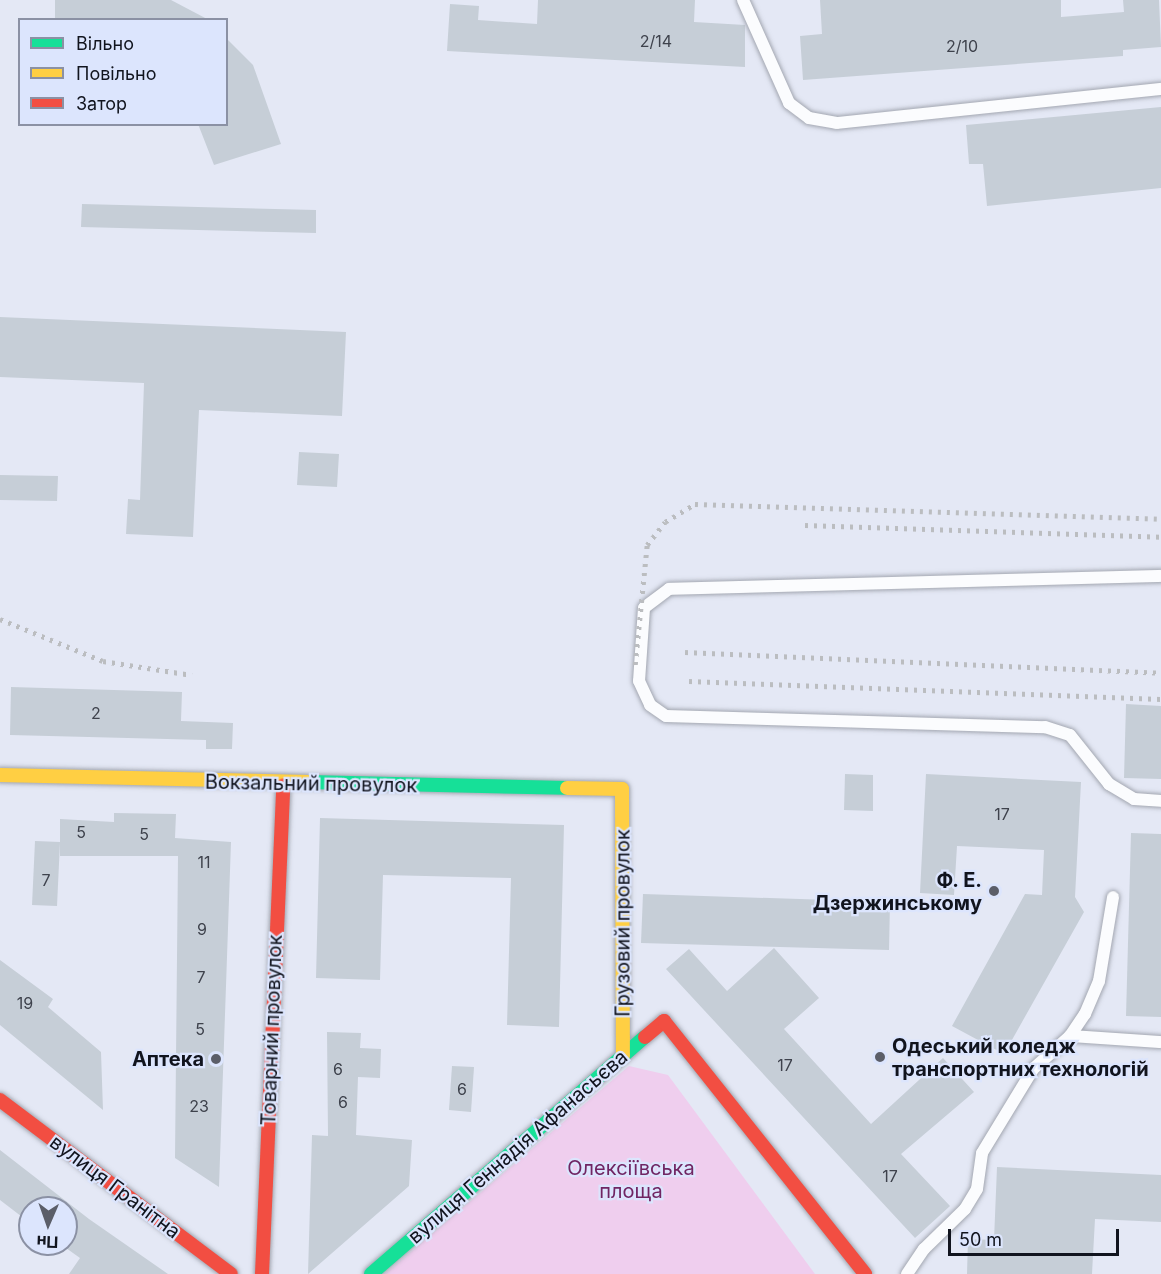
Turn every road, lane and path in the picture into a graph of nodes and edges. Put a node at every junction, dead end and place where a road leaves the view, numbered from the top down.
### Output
1 (743, 0) edge
2 (1161, 89) edge
3 (1161, 576) edge
4 (0, 775) edge
5 (283, 785) junction
6 (622, 789) joint
7 (1161, 801) edge
8 (1113, 897) dead end
9 (1070, 1036) junction
10 (1161, 1042) edge
11 (623, 1056) junction
12 (0, 1100) edge
13 (231, 1274) edge
14 (262, 1274) edge
15 (371, 1274) edge
16 (865, 1274) edge
17 (907, 1274) edge

1 - 2 lane
3 - 7 lane
4 - 5 street, Вокзальний провулок
5 - 6 street, Вокзальний провулок
5 - 14 street, Товарний провулок
6 - 11 street, Грузовий провулок
8 - 9 lane
9 - 10 lane
9 - 17 lane
11 - 15 street, вулиця Геннадія Афанасьєва
11 - 16 street, вулиця Геннадія Афанасьєва
12 - 13 street, вулиця Гранітна

